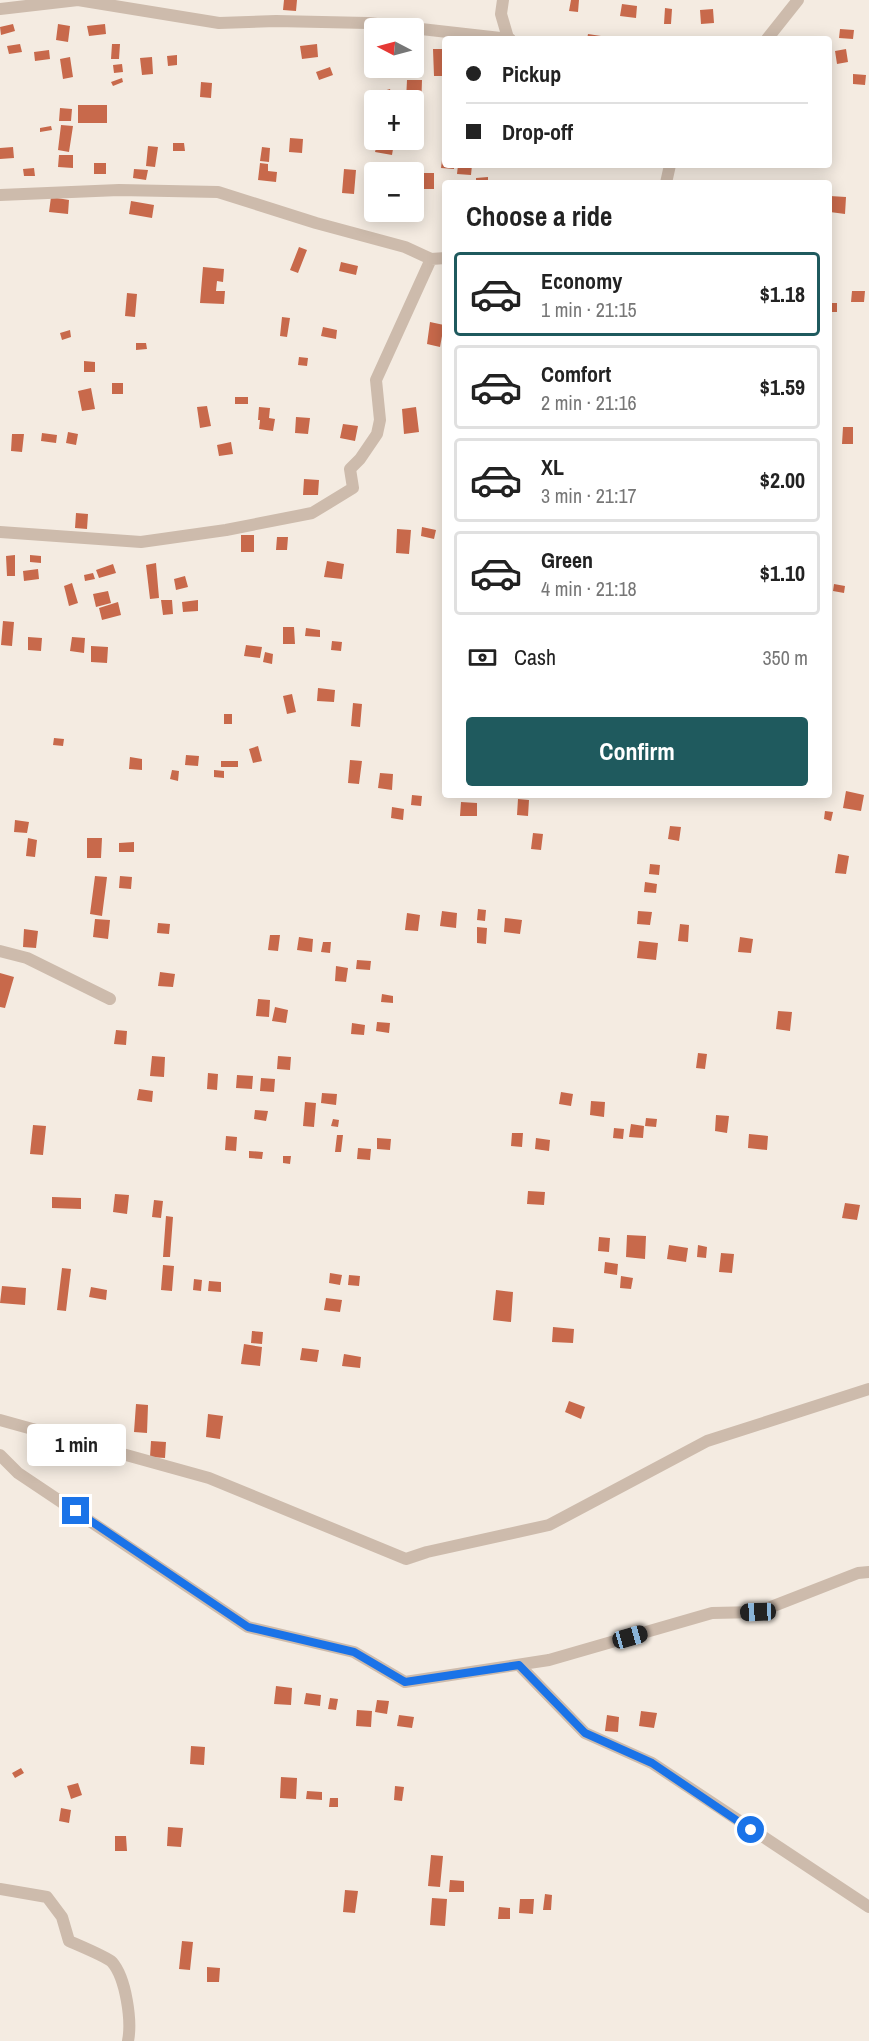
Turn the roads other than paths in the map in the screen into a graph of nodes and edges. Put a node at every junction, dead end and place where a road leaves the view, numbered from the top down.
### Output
1 (503, 0) edge
2 (798, 0) edge
3 (0, 9) edge
4 (483, 36) edge
5 (508, 36) edge
6 (769, 36) edge
7 (0, 195) edge
8 (442, 258) edge
9 (431, 259) junction
10 (0, 532) edge
11 (0, 951) edge
12 (110, 999) dead end
13 (869, 1389) edge
14 (0, 1420) edge
15 (0, 1455) edge
16 (869, 1572) edge
17 (519, 1665) junction
18 (0, 1889) edge
19 (869, 1907) edge
20 (128, 2041) edge

1 - 5 street
2 - 6 street
3 - 4 street
7 - 9 street
8 - 9 street
9 - 10 street
11 - 12 street
13 - 14 street
15 - 17 street
16 - 17 street
17 - 19 street
18 - 20 street

